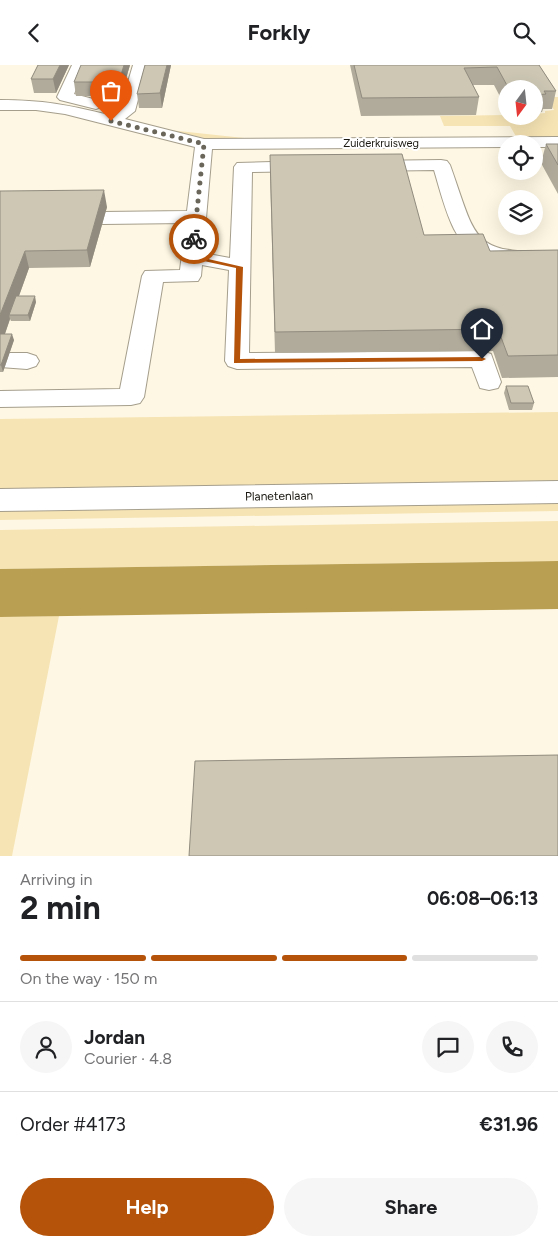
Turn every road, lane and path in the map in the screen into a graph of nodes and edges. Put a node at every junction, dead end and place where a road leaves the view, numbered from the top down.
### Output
1 (79, 65) edge
2 (140, 65) edge
3 (0, 105) edge
4 (127, 111) junction
5 (111, 121) junction
6 (558, 142) edge
7 (400, 143) junction
8 (204, 144) junction
9 (407, 166) junction
10 (197, 213) junction
11 (105, 214) dead end
12 (558, 257) edge
13 (191, 266) junction
14 (240, 267) junction
15 (489, 382) dead end
16 (0, 399) edge
17 (558, 492) edge
18 (0, 500) edge

1 - 4 street
2 - 4 street
3 - 5 street, Zuiderkruisweg
4 - 5 street
5 - 8 street, Zuiderkruisweg
6 - 7 street, Zuiderkruisweg
7 - 8 street, Zuiderkruisweg
7 - 9 street
8 - 10 street
9 - 12 street
9 - 14 street
10 - 11 street
10 - 13 street
13 - 14 street
13 - 16 street
14 - 15 street
17 - 18 street, Planetenlaan

